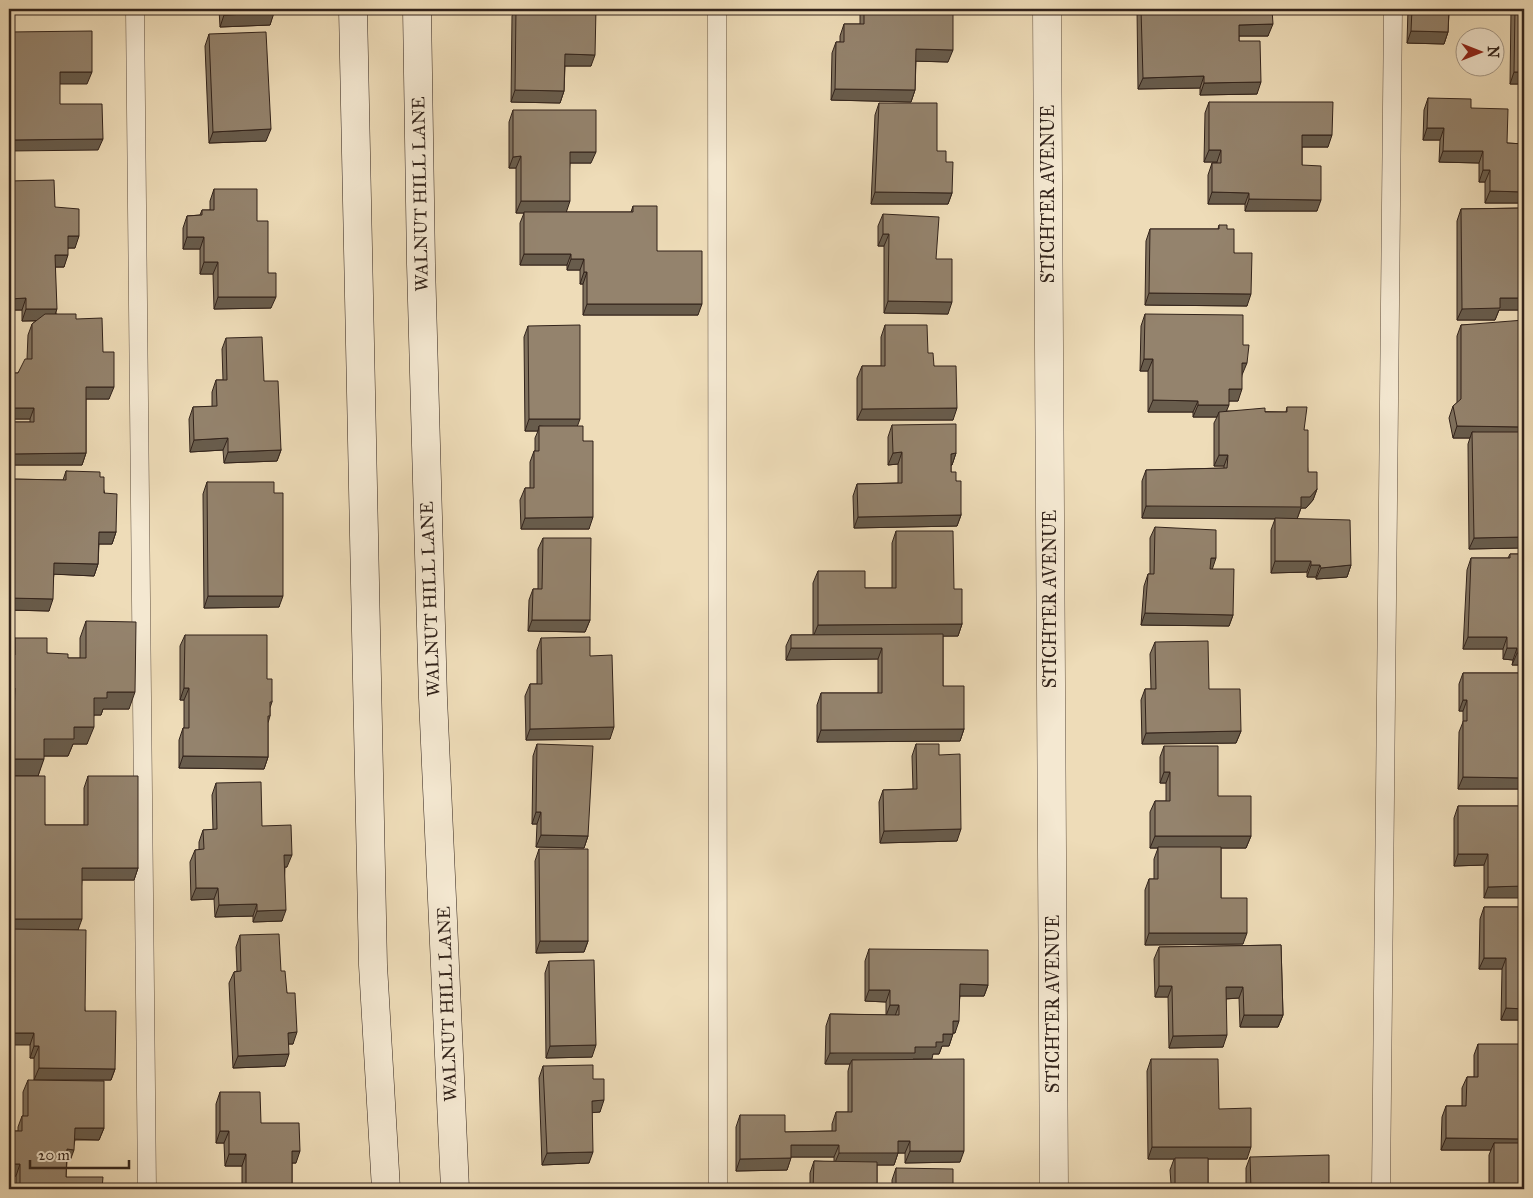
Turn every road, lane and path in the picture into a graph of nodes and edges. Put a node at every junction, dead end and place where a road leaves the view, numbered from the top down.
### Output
1 (135, 9) edge
2 (352, 9) edge
3 (417, 9) edge
4 (717, 9) edge
5 (1047, 9) edge
6 (1393, 9) edge
7 (147, 1189) edge
8 (386, 1189) edge
9 (454, 1189) edge
10 (718, 1189) edge
11 (1054, 1189) edge
12 (1381, 1189) edge

1 - 7 lane
2 - 8 main road
3 - 9 main road, WALNUT HILL LANE
4 - 10 lane
5 - 11 main road, STICHTER AVENUE
6 - 12 lane

